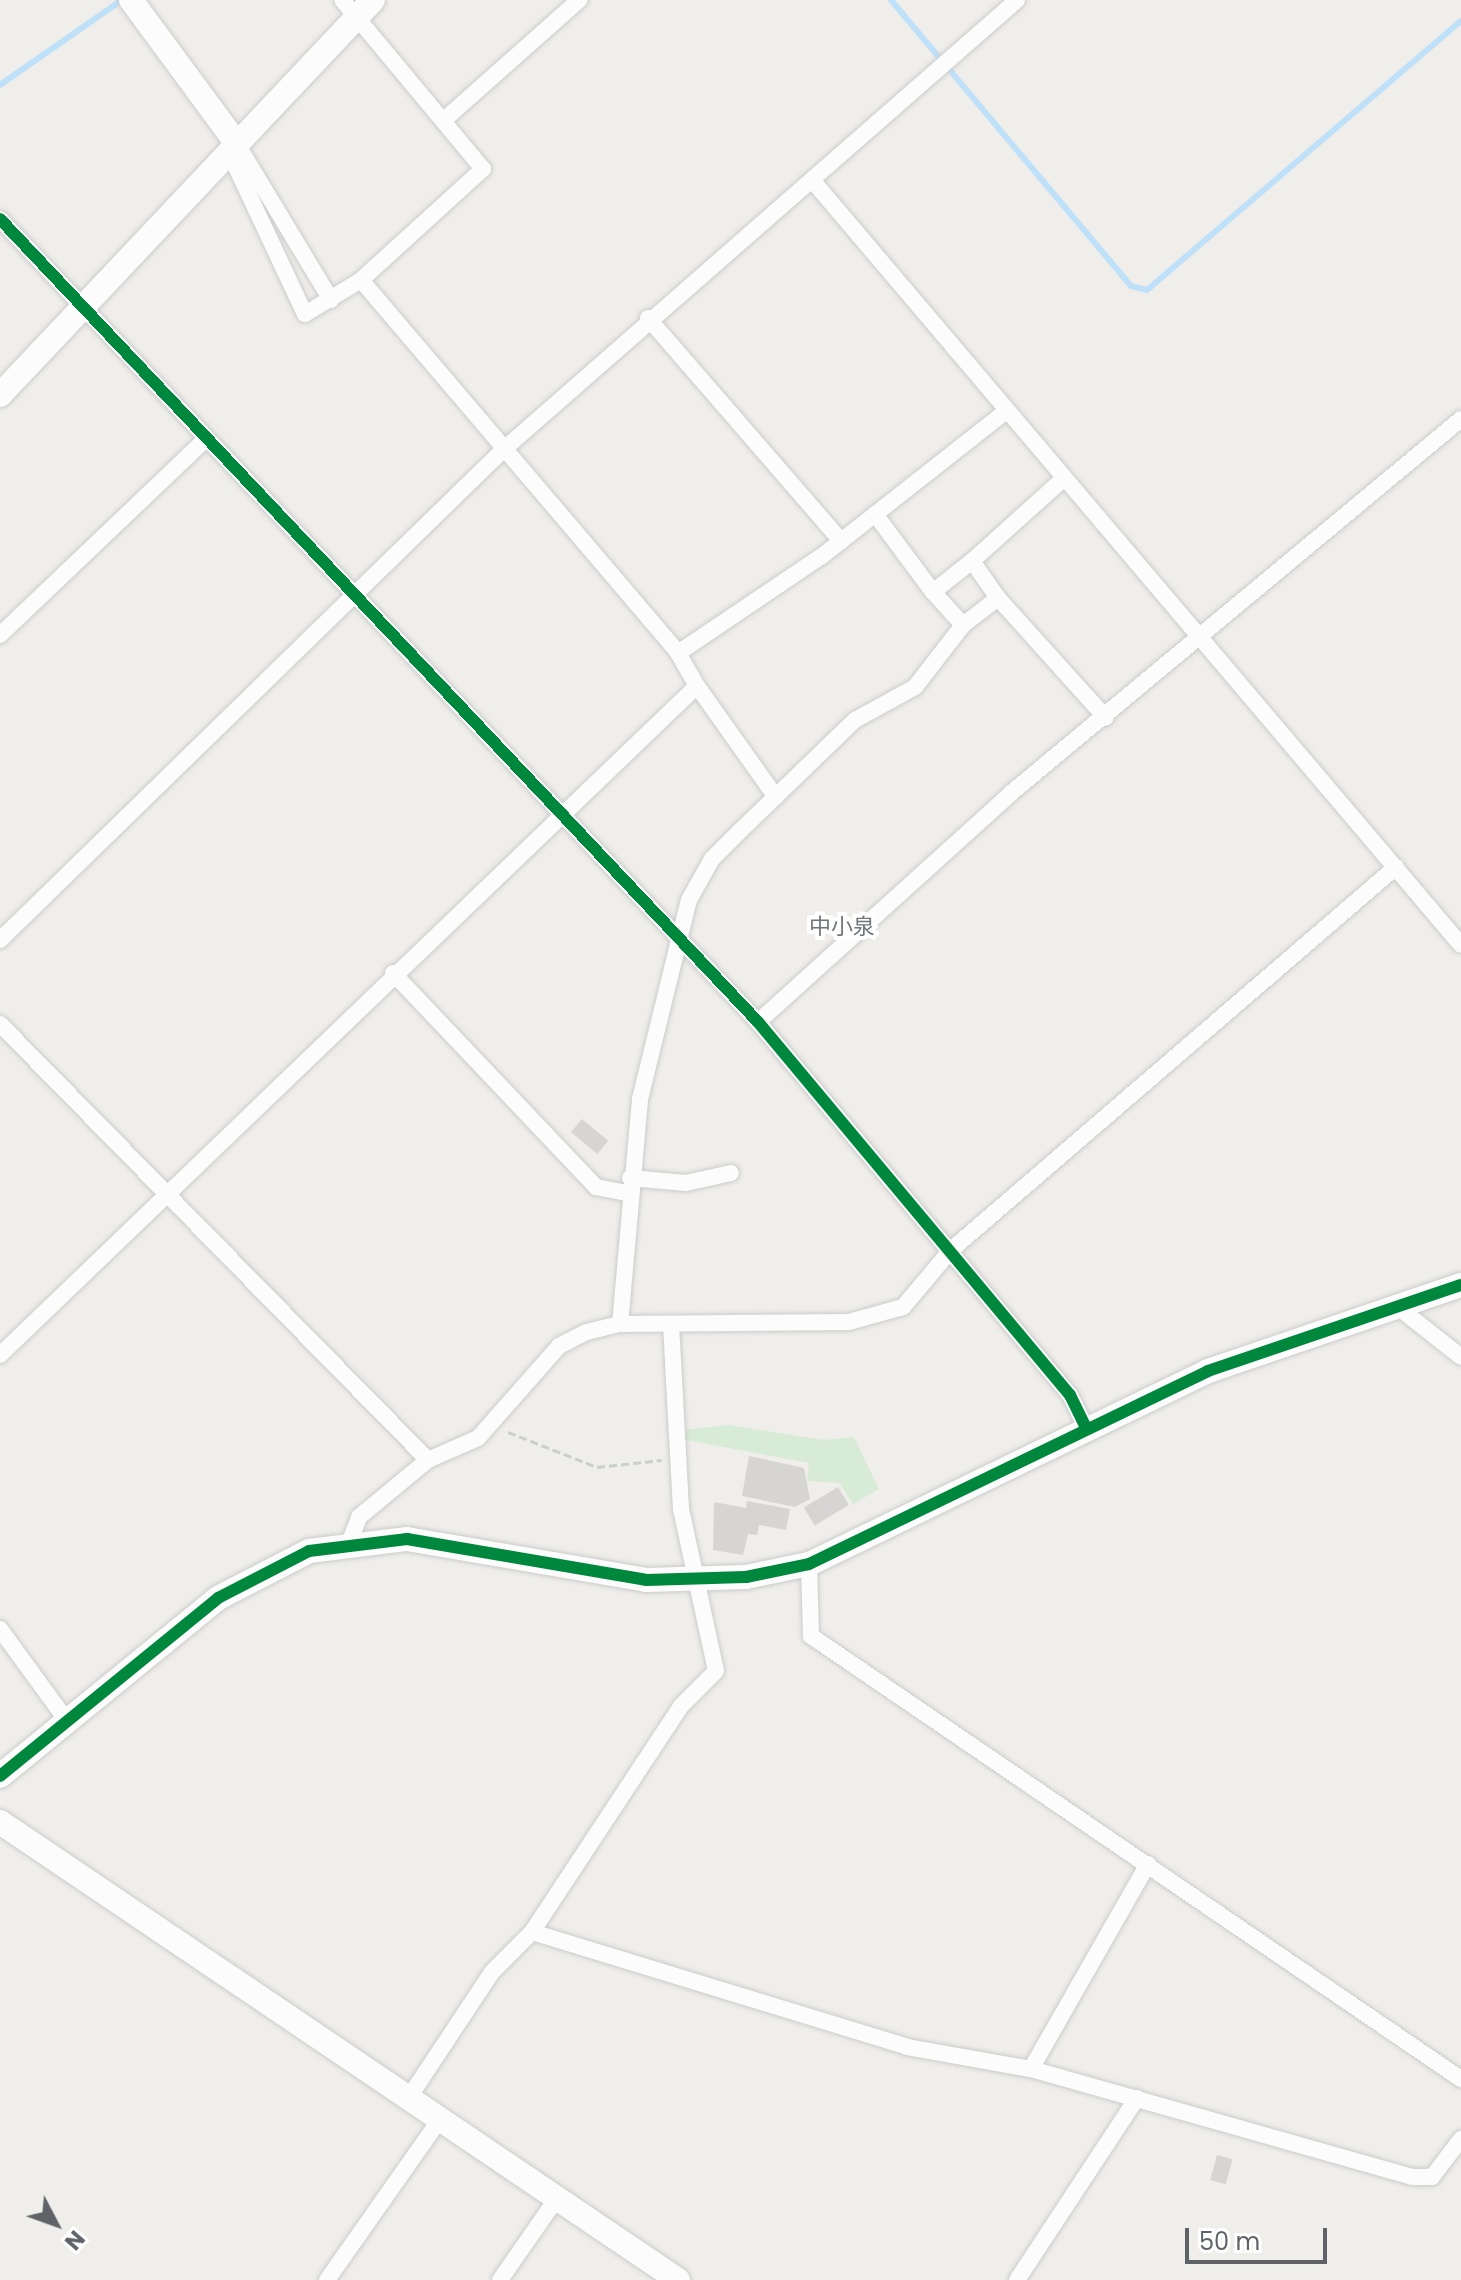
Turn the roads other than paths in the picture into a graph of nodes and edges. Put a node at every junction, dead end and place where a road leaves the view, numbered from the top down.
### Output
1 (131, 0) edge
2 (579, 0) edge
3 (1017, 0) edge
4 (357, 6) edge
5 (444, 120) junction
6 (233, 148) junction
7 (812, 180) junction
8 (0, 219) edge
9 (361, 280) junction
10 (331, 300) junction
11 (81, 308) junction
12 (648, 318) junction
13 (0, 395) edge
14 (1005, 412) junction
15 (1461, 419) edge
16 (203, 442) junction
17 (503, 450) junction
18 (1062, 480) junction
19 (875, 514) junction
20 (841, 541) junction
21 (972, 561) junction
22 (933, 592) junction
23 (353, 594) junction
24 (998, 598) junction
25 (963, 625) junction
26 (0, 635) edge
27 (1205, 639) junction
28 (678, 653) junction
29 (697, 686) junction
30 (1106, 718) junction
31 (776, 797) junction
32 (560, 812) junction
33 (1396, 867) junction
34 (679, 939) junction
35 (0, 940) edge
36 (1461, 945) edge
37 (393, 973) junction
38 (758, 1022) junction
39 (0, 1024) edge
40 (731, 1173) dead end
41 (629, 1186) junction
42 (163, 1196) junction
43 (951, 1250) junction
44 (1461, 1285) edge
45 (1392, 1303) junction
46 (620, 1324) junction
47 (671, 1324) junction
48 (0, 1355) edge
49 (1461, 1357) edge
50 (1086, 1428) junction
51 (428, 1460) junction
52 (350, 1541) junction
53 (809, 1564) junction
54 (699, 1579) junction
55 (0, 1629) edge
56 (67, 1721) junction
57 (0, 1776) edge
58 (0, 1822) edge
59 (1148, 1864) junction
60 (532, 1932) junction
61 (1031, 2069) junction
62 (1461, 2079) edge
63 (1137, 2098) junction
64 (408, 2099) junction
65 (440, 2119) junction
66 (1461, 2139) edge
67 (557, 2198) junction
68 (663, 2276) edge
69 (327, 2280) edge
70 (500, 2280) edge
71 (1017, 2280) edge

1 - 6 street
2 - 5 street
3 - 7 street
4 - 5 street
4 - 6 street
5 - 9 street
6 - 10 street
6 - 10 street
6 - 11 street
7 - 12 street
7 - 14 street
8 - 11 street
9 - 10 street
9 - 17 street
11 - 13 street
11 - 16 street
12 - 17 street
12 - 20 street
14 - 18 street
14 - 19 street
15 - 27 street
16 - 23 street
16 - 26 street
17 - 23 street
17 - 28 street
18 - 21 street
18 - 27 street
19 - 20 street
19 - 22 street
20 - 28 street
21 - 22 street
21 - 24 street
22 - 25 street
23 - 32 street
23 - 35 street
24 - 25 street
24 - 30 street
25 - 31 street
27 - 30 street
27 - 33 street
28 - 29 street
29 - 31 street
29 - 32 street
30 - 38 street
31 - 34 street
32 - 34 street
32 - 37 street
33 - 36 street
33 - 43 street
34 - 38 street
34 - 41 street
37 - 41 street
37 - 42 street
38 - 43 street
39 - 42 street
40 - 41 street
41 - 46 street
42 - 48 street
42 - 51 street
43 - 47 street
43 - 50 street
44 - 45 street
45 - 49 street
45 - 50 street
46 - 47 street
46 - 51 street
47 - 54 street
50 - 53 street
51 - 52 street
52 - 54 street
52 - 56 street
53 - 54 street
53 - 59 street
54 - 60 street
55 - 56 street
56 - 57 street
58 - 64 street
59 - 61 street
59 - 62 street
60 - 61 street
60 - 64 street
61 - 63 street
63 - 66 street
63 - 71 street
64 - 65 street
65 - 67 street
65 - 69 street
67 - 68 street
67 - 70 street

